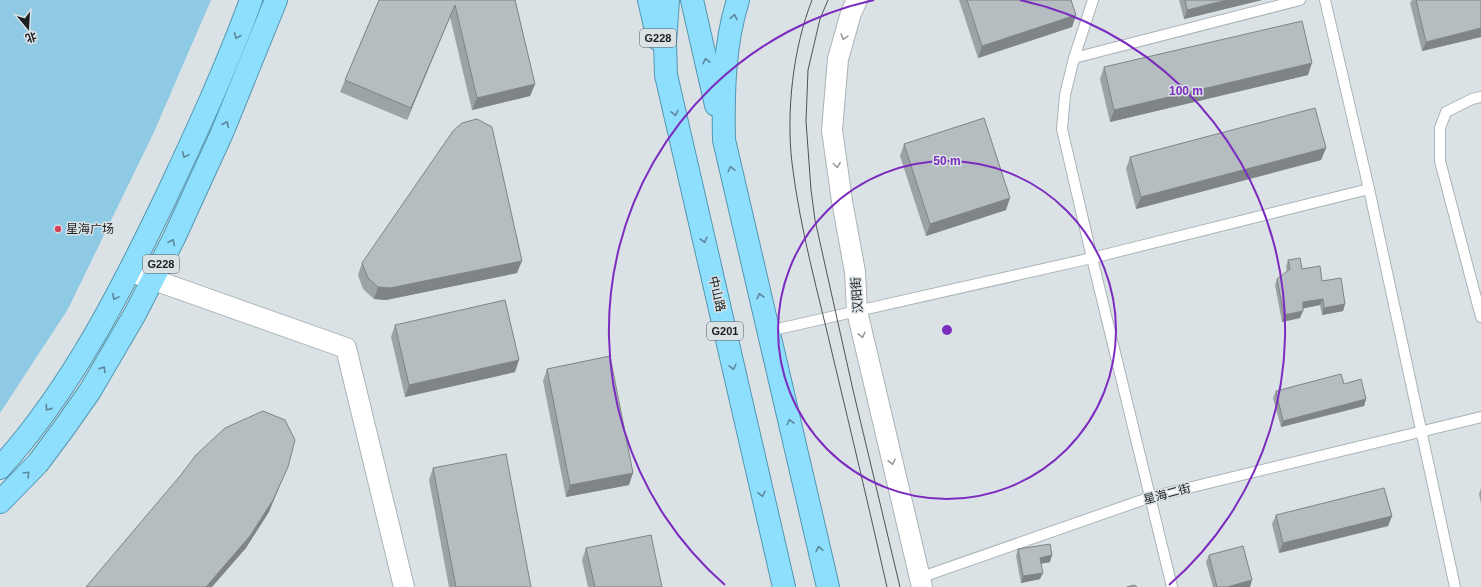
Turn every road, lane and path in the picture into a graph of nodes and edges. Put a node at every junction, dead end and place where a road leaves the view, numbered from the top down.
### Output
1 (251, 0) edge
2 (276, 0) edge
3 (649, 0) edge
4 (668, 0) edge
5 (692, 0) edge
6 (738, 0) edge
7 (857, 0) edge
8 (1093, 0) edge
9 (1300, 0) edge
10 (1325, 0) edge
11 (1074, 58) junction
12 (666, 75) junction
13 (1481, 97) edge
14 (724, 140) junction
15 (1370, 189) junction
16 (1092, 258) junction
17 (129, 271) junction
18 (153, 280) junction
19 (856, 311) junction
20 (1481, 317) edge
21 (769, 331) junction
22 (1481, 417) edge
23 (1422, 432) junction
24 (0, 468) edge
25 (1151, 497) junction
26 (0, 502) edge
27 (920, 582) edge
28 (404, 587) edge
29 (784, 587) edge
30 (828, 587) edge
31 (1172, 587) edge
32 (1455, 587) edge

1 -> 17 highway, G228
18 -> 2 highway, G228
3 - 12 highway, G228
4 - 12 highway, 中山路 / G201
14 -> 5 highway
14 -> 6 highway
7 -> 19 street, 汉阳街
8 - 11 lane
9 - 11 lane
10 - 15 lane
11 - 16 lane
12 -> 29 highway, 中山路 / G201
13 - 20 lane
21 -> 14 highway
15 - 16 lane
15 - 23 lane
16 - 19 lane
16 - 25 lane
17 - 18 street
17 -> 24 highway, G228
26 -> 18 highway, G228
18 - 28 street
19 - 21 lane
19 -> 27 street, 汉阳街
30 -> 21 highway
22 - 23 lane, 星海二街
23 - 25 lane, 星海二街
23 - 32 lane
25 - 27 lane, 星海二街
25 - 31 lane

